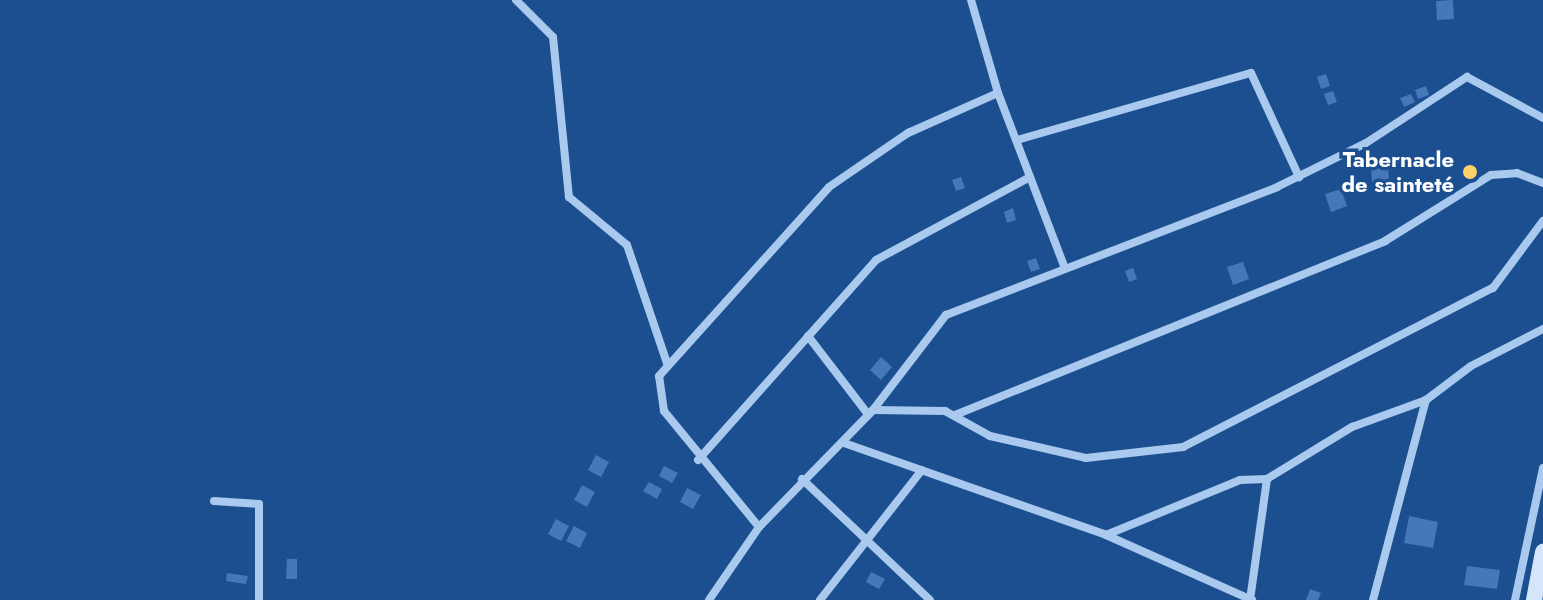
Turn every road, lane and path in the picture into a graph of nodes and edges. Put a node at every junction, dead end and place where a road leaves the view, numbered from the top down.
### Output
1 (516, 0) edge
2 (971, 0) edge
3 (998, 93) junction
4 (1543, 118) edge
5 (1017, 140) junction
6 (1030, 177) junction
7 (1299, 177) junction
8 (1543, 183) edge
9 (1543, 221) edge
10 (1065, 268) junction
11 (1543, 329) edge
12 (808, 336) junction
13 (667, 363) junction
14 (1426, 400) junction
15 (870, 412) junction
16 (955, 415) junction
17 (844, 443) junction
18 (698, 460) junction
19 (1543, 468) edge
20 (922, 470) junction
21 (802, 479) junction
22 (1267, 479) junction
23 (1539, 498) edge
24 (214, 501) dead end
25 (759, 527) junction
26 (1106, 535) junction
27 (865, 537) junction
28 (1543, 552) edge
29 (259, 600) edge
30 (709, 600) edge
31 (820, 600) edge
32 (930, 600) edge
33 (1251, 600) edge
34 (1373, 600) edge
35 (1515, 600) edge
36 (1534, 600) edge

1 - 13 street
2 - 3 street
3 - 5 street
3 - 13 street
4 - 7 street
5 - 6 street
5 - 7 street
6 - 10 street
6 - 12 street
7 - 10 street
8 - 16 street
9 - 16 street
10 - 15 street
11 - 14 street
12 - 15 street
12 - 18 street
13 - 18 street
14 - 22 street
14 - 34 street
15 - 16 street
15 - 17 street
17 - 20 street
17 - 21 street
18 - 25 street
19 - 23 street
20 - 26 street
20 - 27 street
21 - 25 street
21 - 27 street
22 - 26 street
22 - 33 street
23 - 35 street
24 - 29 street
25 - 30 street
26 - 33 street
27 - 31 street
27 - 32 street
28 - 36 main road

